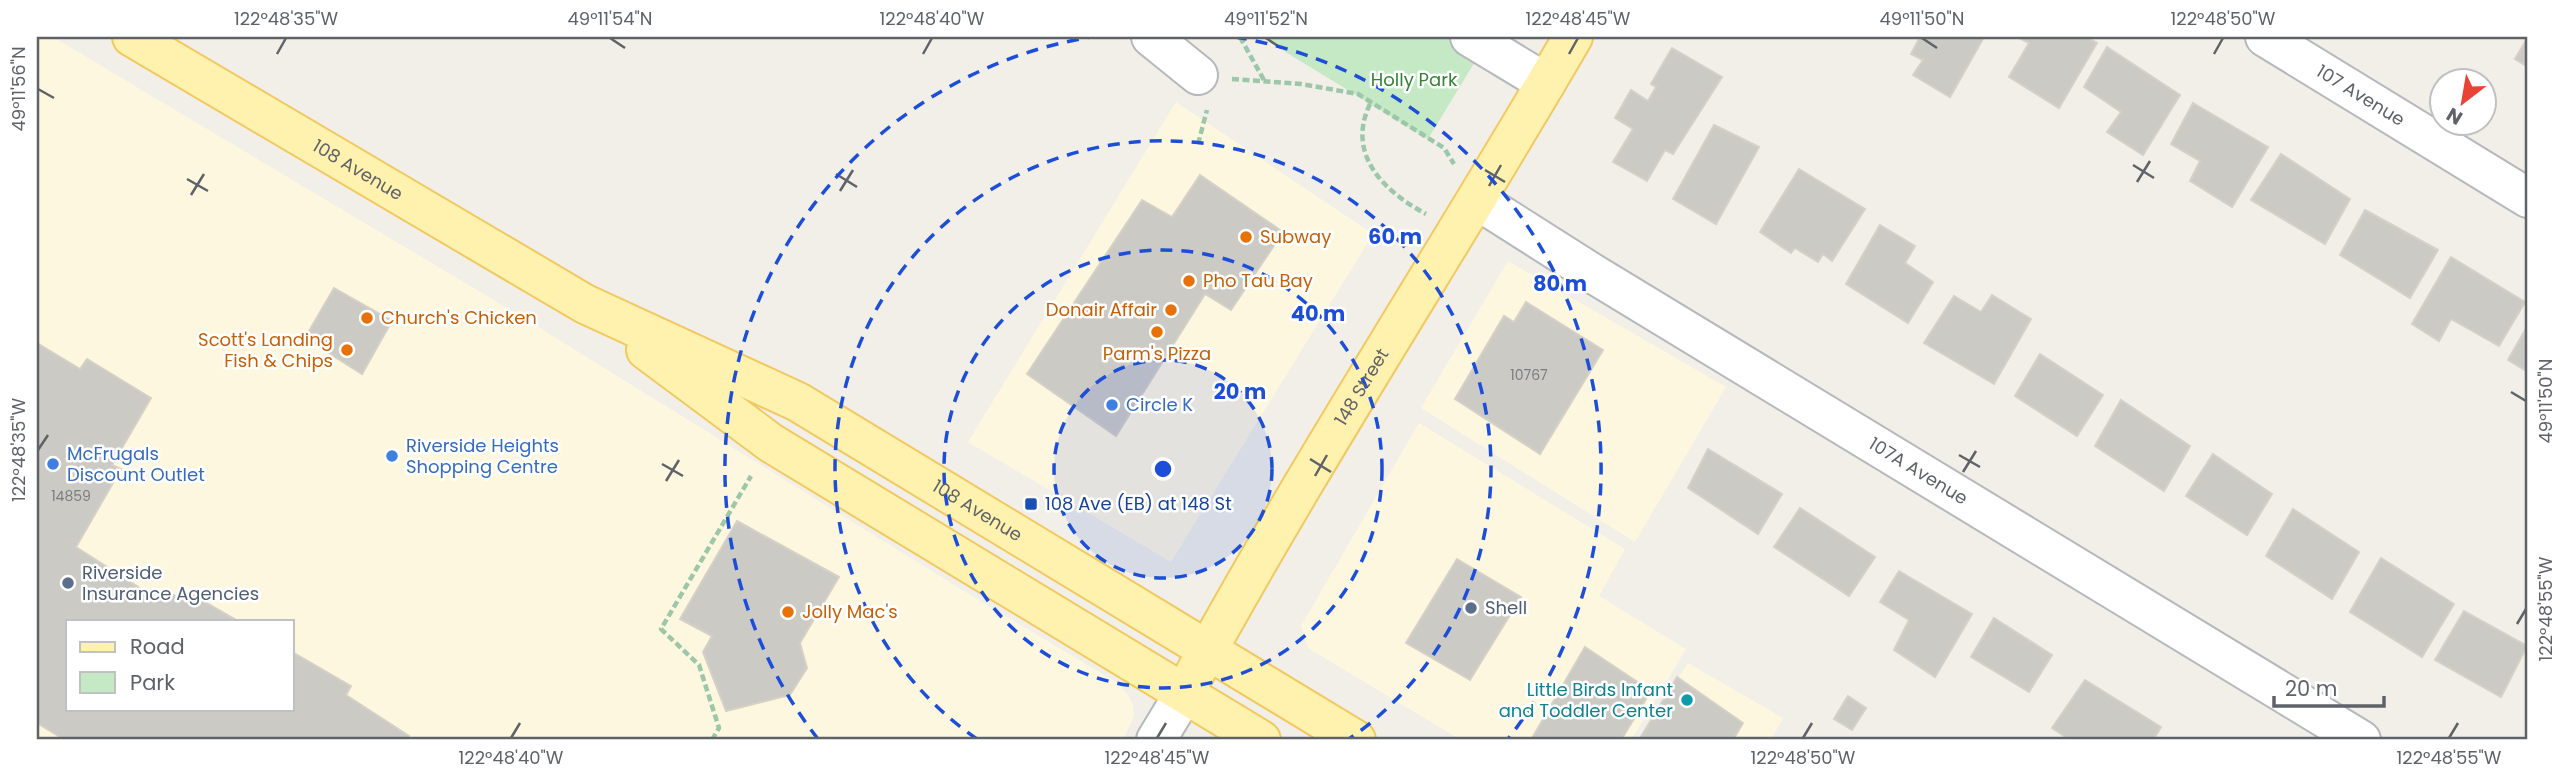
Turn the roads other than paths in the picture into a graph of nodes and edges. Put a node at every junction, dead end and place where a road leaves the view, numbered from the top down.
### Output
1 (132, 37) edge
2 (1151, 37) edge
3 (1470, 37) edge
4 (1573, 37) edge
5 (2265, 37) edge
6 (1198, 75) road end
7 (1546, 83) junction
8 (2528, 198) edge
9 (1477, 200) junction
10 (585, 304) junction
11 (1208, 649) junction
12 (1184, 694) junction
13 (1156, 740) edge
14 (1261, 740) edge
15 (1356, 740) edge
16 (2361, 740) edge

1 - 10 main road, 108 Avenue
2 - 6 street
3 - 7 street
4 - 7 main road, 148 Street
5 - 8 street, 107 Avenue
7 - 9 main road, 148 Street
9 - 11 main road, 148 Street
9 - 16 street, 107A Avenue
10 - 11 main road, 108 Avenue
10 - 12 main road, 108 Avenue
11 - 12 main road, 148 Street
11 - 15 main road, 108 Avenue
12 - 13 street, 148 Street
12 - 14 main road, 108 Avenue

